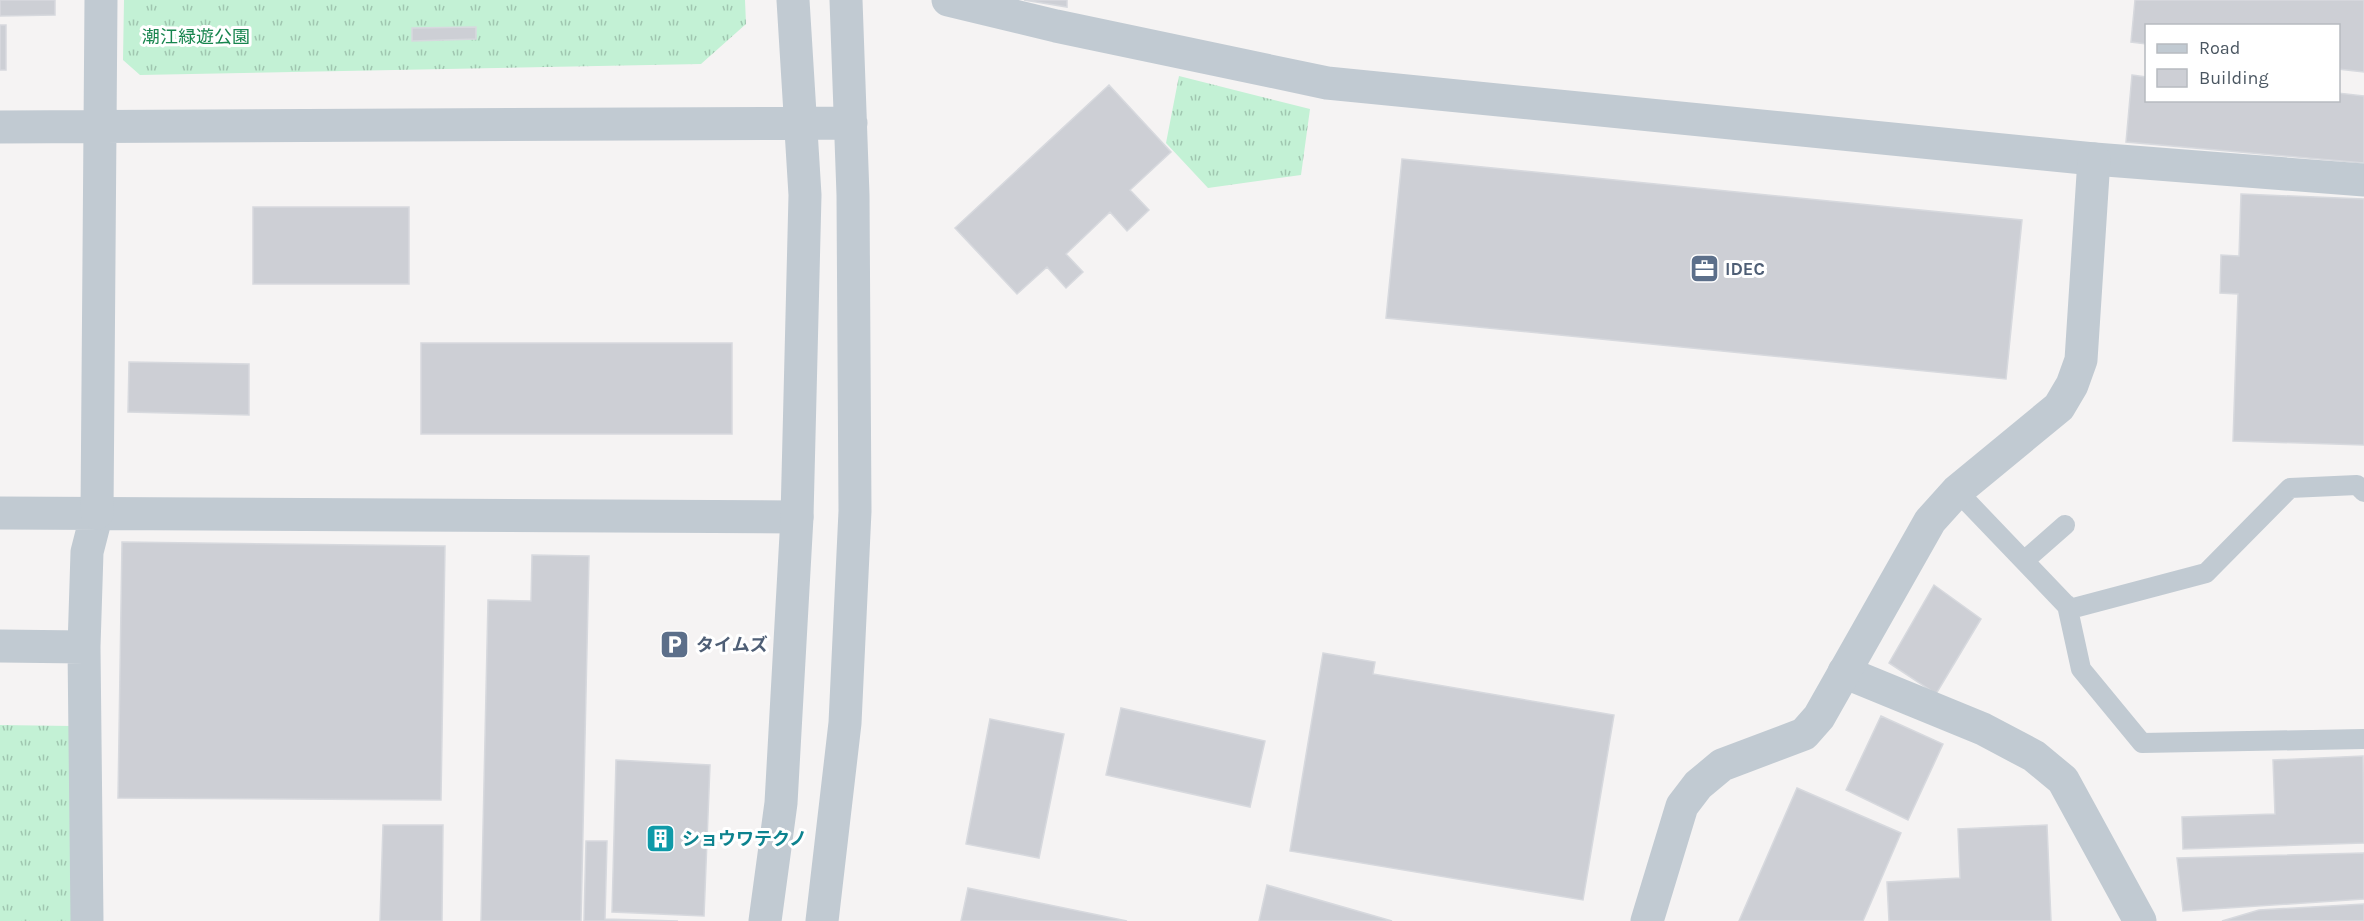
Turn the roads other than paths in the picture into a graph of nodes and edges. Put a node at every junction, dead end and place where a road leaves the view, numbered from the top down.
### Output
1 (101, 0) edge
2 (793, 0) edge
3 (846, 0) edge
4 (948, 0) edge
5 (851, 123) junction
6 (799, 125) junction
7 (101, 126) junction
8 (0, 127) edge
9 (2094, 159) junction
10 (2364, 180) edge
11 (1957, 491) junction
12 (2364, 492) edge
13 (0, 513) edge
14 (97, 513) junction
15 (797, 517) junction
16 (2065, 525) dead end
17 (2024, 561) junction
18 (2067, 605) junction
19 (0, 646) edge
20 (84, 647) junction
21 (1844, 672) junction
22 (2364, 739) edge
23 (87, 921) edge
24 (765, 921) edge
25 (822, 921) edge
26 (1647, 921) edge
27 (2140, 921) edge

1 - 7 street
2 - 6 street
3 - 5 street
4 - 9 street
5 - 6 street
5 - 25 street
6 - 7 street
6 - 15 street
7 - 8 street
7 - 14 street
9 - 10 street
9 - 11 street
11 - 17 lane
11 - 21 street
12 - 18 lane
13 - 14 street
14 - 15 street
14 - 20 street
15 - 24 street
16 - 17 lane
17 - 18 lane
18 - 22 lane
19 - 20 street
20 - 23 street
21 - 26 street
21 - 27 street

